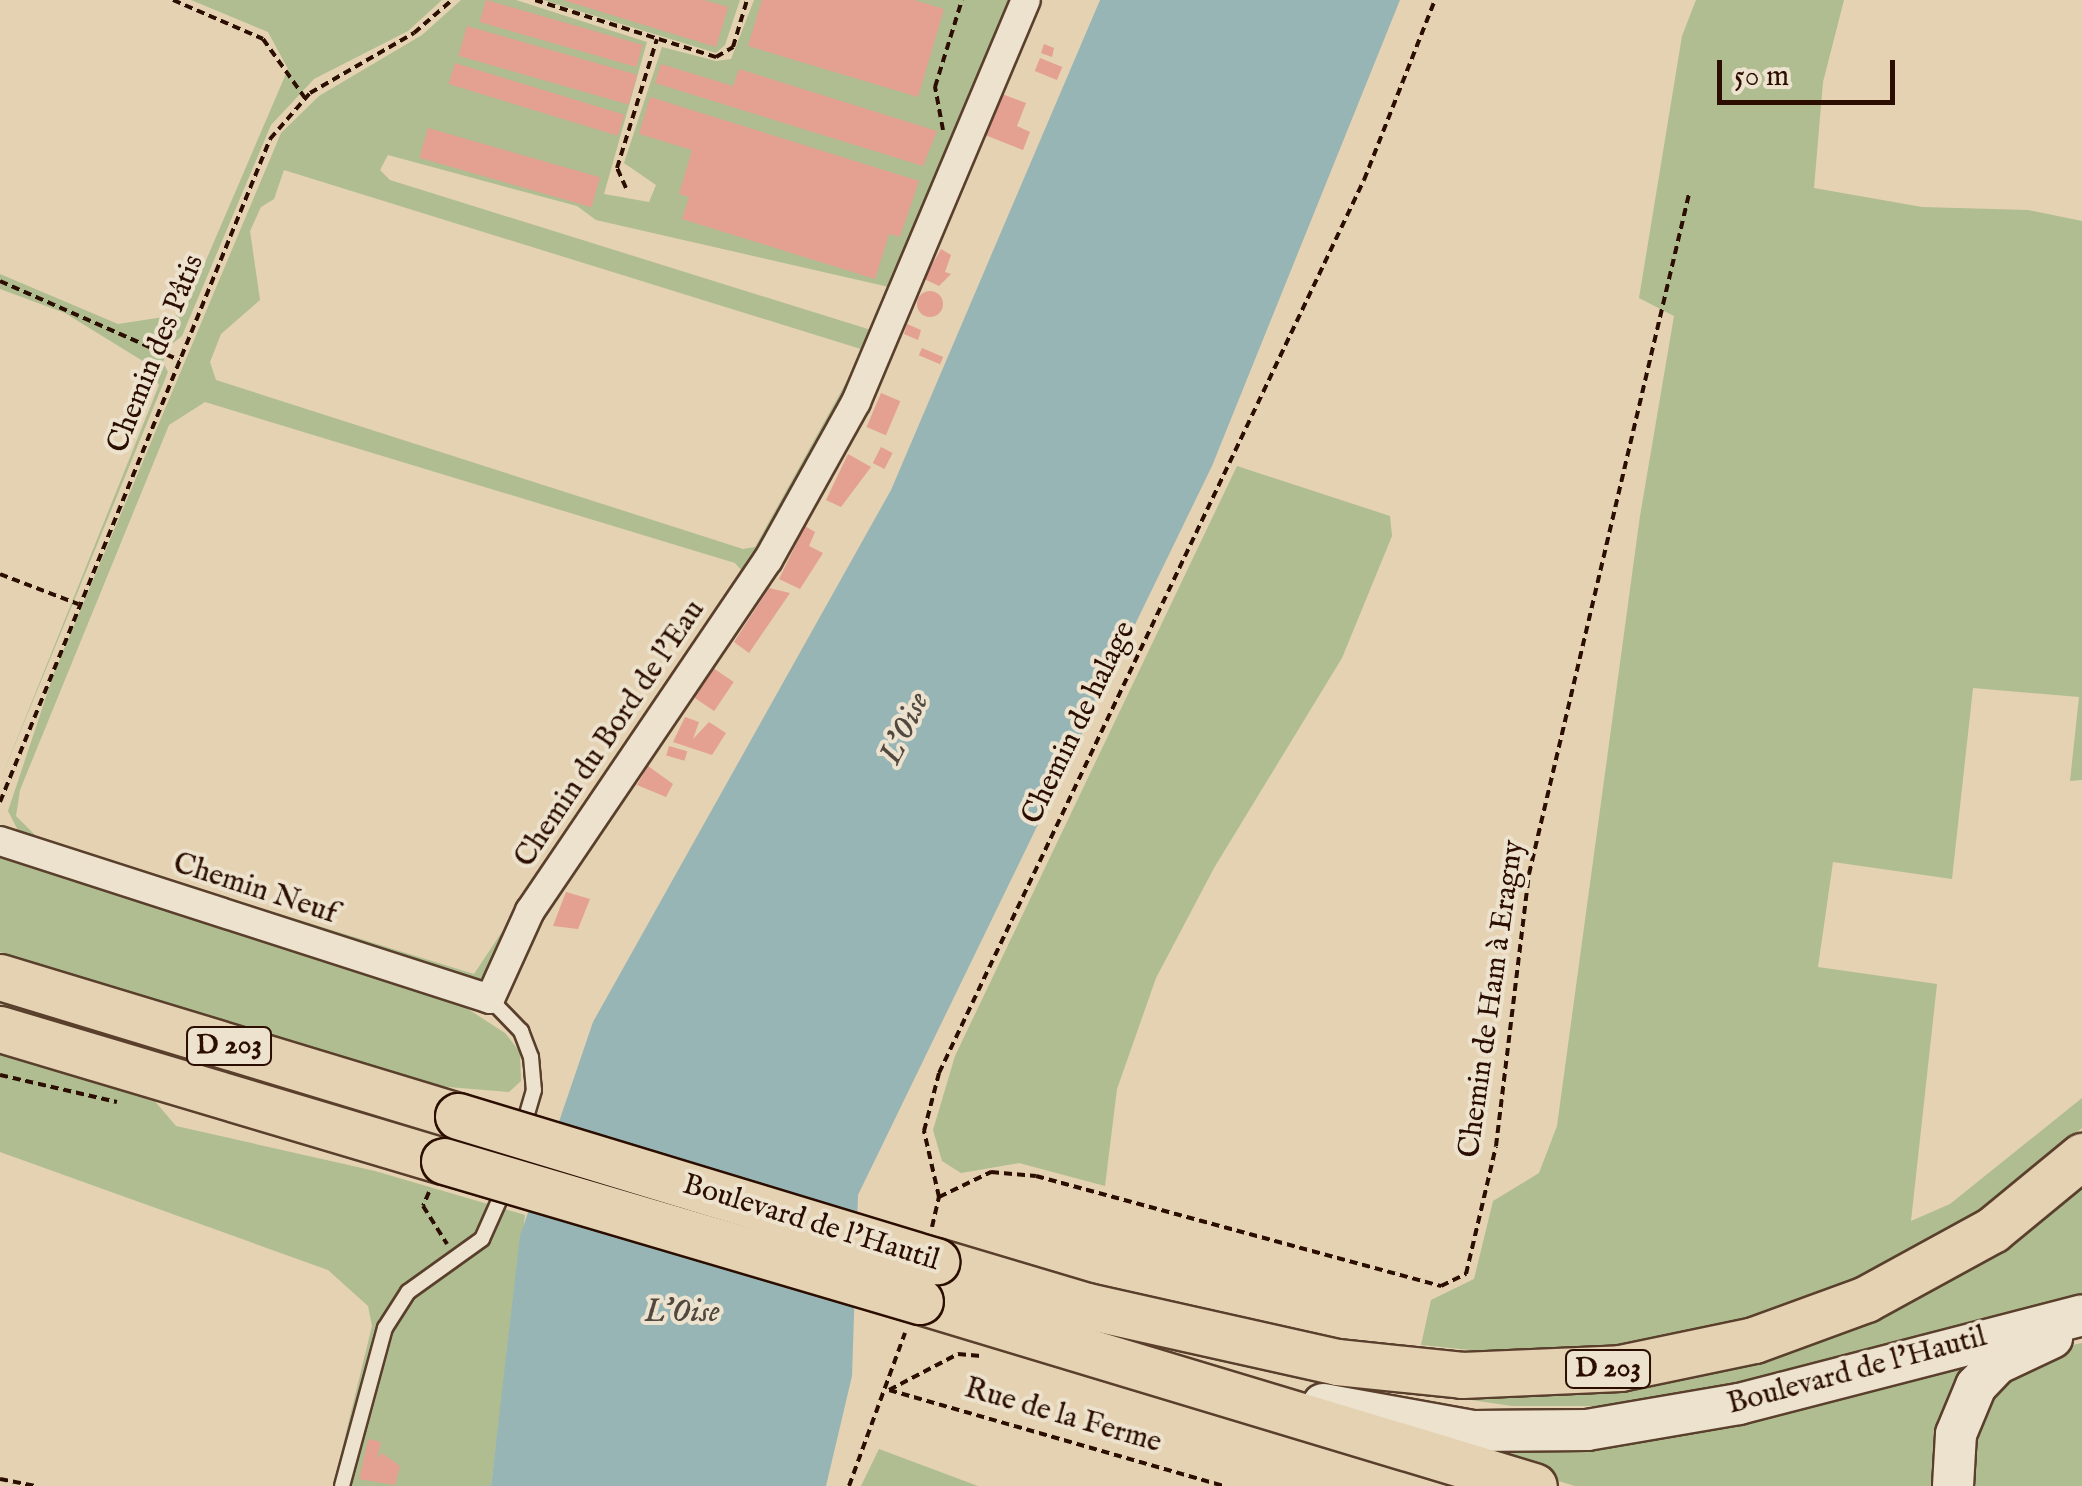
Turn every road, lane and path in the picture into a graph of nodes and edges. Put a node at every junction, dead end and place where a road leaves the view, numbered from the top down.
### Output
1 (174, 0) edge
2 (452, 0) edge
3 (535, 0) edge
4 (747, 0) edge
5 (962, 0) edge
6 (1026, 0) edge
7 (1435, 0) edge
8 (658, 39) junction
9 (305, 98) junction
10 (942, 142) dead end
11 (626, 188) dead end
12 (1689, 194) dead end
13 (0, 280) edge
14 (179, 360) junction
15 (0, 574) edge
16 (78, 604) junction
17 (0, 802) edge
18 (0, 840) edge
19 (0, 977) edge
20 (490, 999) junction
21 (0, 1029) edge
22 (2082, 1156) edge
23 (440, 1169) junction
24 (939, 1197) junction
25 (452, 1259) junction
26 (924, 1278) junction
27 (1087, 1306) junction
28 (2082, 1315) edge
29 (2082, 1326) edge
30 (987, 1343) dead end
31 (1134, 1365) junction
32 (889, 1390) junction
33 (1631, 1422) junction
34 (0, 1479) edge
35 (36, 1486) edge
36 (342, 1486) edge
37 (849, 1486) edge
38 (1224, 1486) edge
39 (1534, 1486) edge
40 (1954, 1486) edge

1 - 9 path
2 - 9 path, Chemin des Pâtis
3 - 8 path
4 - 8 path
5 - 10 path
6 - 20 street, Chemin du Bord de l'Eau
7 - 24 path, Chemin de halage
8 - 11 path
9 - 14 path, Chemin des Pâtis
12 - 24 path, Chemin de Ham à Eragny
13 - 14 path
14 - 16 path, Chemin des Pâtis
15 - 16 path
16 - 17 path, Chemin des Pâtis
18 - 20 street, Chemin Neuf
19 - 26 main road, Boulevard de l'Hautil / D 203, bridge
20 - 25 lane
21 - 23 main road, Boulevard de l'Hautil / D 203
22 - 27 main road, D 203
23 - 25 path
23 - 26 main road, Boulevard de l'Hautil, bridge
24 - 26 path, Chemin de halage
25 - 36 lane
26 - 27 main road, Boulevard de l'Hautil / D 203
26 - 31 main road, Boulevard de l'Hautil / D 203
26 - 32 path, Chemin de halage
27 - 33 main road, Boulevard de l'Hautil
28 - 33 main road, Boulevard de l'Hautil
29 - 40 main road
30 - 32 path
31 - 33 main road, Boulevard de l'Hautil
31 - 39 main road, D 203
32 - 37 path, Chemin de halage
32 - 38 path, Rue de la Ferme
34 - 35 path

